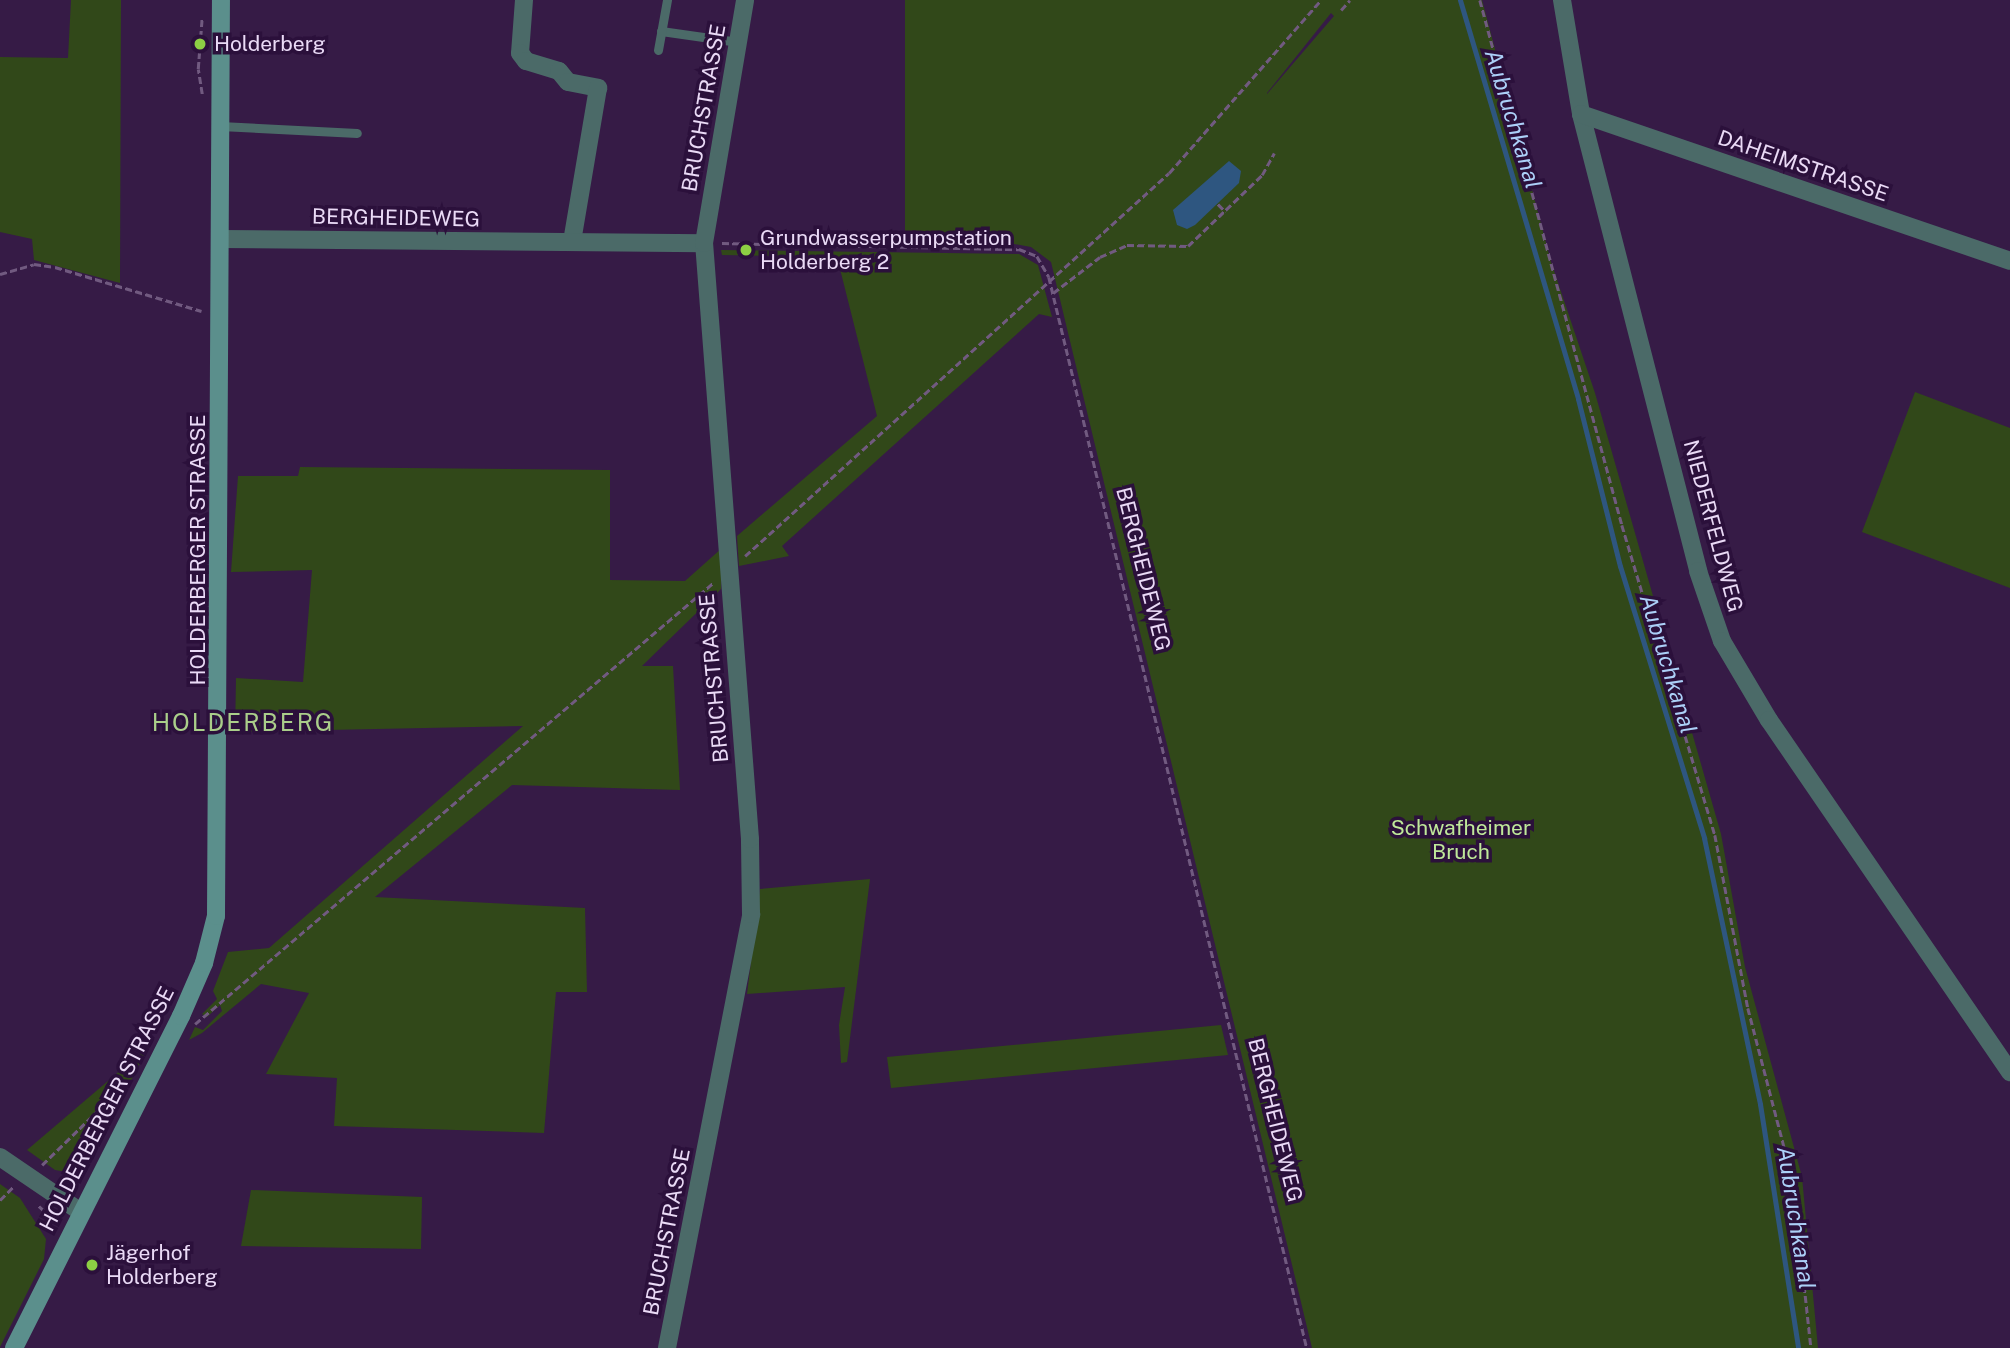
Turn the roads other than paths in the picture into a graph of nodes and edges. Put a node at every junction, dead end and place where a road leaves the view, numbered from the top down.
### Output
1 (220, 0) edge
2 (524, 0) edge
3 (667, 0) edge
4 (745, 0) edge
5 (1562, 0) edge
6 (661, 31) junction
7 (738, 42) junction
8 (658, 50) dead end
9 (1581, 114) junction
10 (220, 126) junction
11 (357, 133) dead end
12 (220, 239) junction
13 (572, 242) junction
14 (704, 243) junction
15 (2010, 261) edge
16 (2010, 1073) edge
17 (0, 1157) edge
18 (81, 1212) junction
19 (14, 1348) edge
20 (667, 1348) edge

1 - 10 main road, HOLDERBERGER STRASSE
2 - 13 street
3 - 6 lane
4 - 7 street, BRUCHSTRASSE
5 - 9 street, NIEDERFELDWEG
6 - 7 lane
6 - 8 lane
7 - 14 street, BRUCHSTRASSE
9 - 15 street, DAHEIMSTRASSE
9 - 16 street, NIEDERFELDWEG
10 - 11 lane
10 - 12 main road, HOLDERBERGER STRASSE
12 - 13 street, BERGHEIDEWEG
12 - 18 main road, HOLDERBERGER STRASSE
13 - 14 street, BERGHEIDEWEG
14 - 20 street, BRUCHSTRASSE
17 - 18 street
18 - 19 main road, HOLDERBERGER STRASSE

